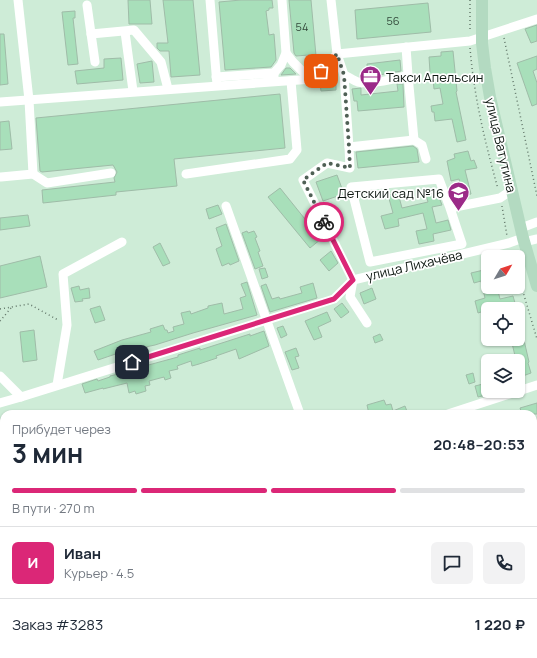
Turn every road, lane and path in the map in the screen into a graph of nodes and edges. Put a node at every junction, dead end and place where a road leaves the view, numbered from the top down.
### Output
1 (18, 0) edge
2 (210, 0) edge
3 (282, 0) edge
4 (331, 0) edge
5 (470, 0) edge
6 (482, 0) edge
7 (87, 5) dead end
8 (537, 19) edge
9 (502, 30) junction
10 (125, 32) junction
11 (91, 34) junction
12 (482, 38) junction
13 (470, 41) junction
14 (406, 47) junction
15 (286, 53) junction
16 (337, 54) junction
17 (95, 62) dead end
18 (344, 75) junction
19 (408, 75) junction
20 (274, 77) junction
21 (310, 79) junction
22 (217, 81) junction
23 (291, 81) junction
24 (168, 89) junction
25 (133, 92) junction
26 (29, 100) junction
27 (0, 102) edge
28 (414, 140) junction
29 (349, 147) junction
30 (426, 159) dead end
31 (111, 173) dead end
32 (33, 174) junction
33 (186, 174) dead end
34 (1, 177) edge
35 (512, 190) junction
36 (537, 196) edge
37 (500, 198) junction
38 (226, 206) dead end
39 (450, 208) junction
40 (537, 222) edge
41 (523, 236) junction
42 (537, 239) edge
43 (122, 242) dead end
44 (509, 244) junction
45 (511, 250) edge
46 (353, 280) junction
47 (537, 286) edge
48 (524, 294) edge
49 (11, 308) junction
50 (0, 309) edge
51 (0, 321) edge
52 (266, 321) junction
53 (367, 323) dead end
54 (67, 324) junction
55 (537, 340) edge
56 (0, 376) edge
57 (57, 385) junction
58 (537, 386) edge
59 (20, 397) junction
60 (0, 403) edge
61 (299, 410) edge
62 (461, 410) edge

1 - 26 street
2 - 22 street
3 - 15 street
4 - 16 street
5 - 13 path
6 - 12 main road, улица Ватутина
7 - 11 street
8 - 9 street
9 - 12 street
9 - 36 path
10 - 11 street
10 - 24 street
10 - 25 street
11 - 17 street
12 - 13 street
12 - 35 main road, улица Ватутина
13 - 14 street
13 - 37 path
14 - 16 street
14 - 19 street
15 - 20 street
15 - 21 street
16 - 18 street
16 - 21 street
18 - 19 street
18 - 29 street
19 - 28 street
20 - 22 street
20 - 23 street
21 - 23 street
22 - 24 street
23 - 33 street
24 - 25 street
25 - 26 street
26 - 27 street
26 - 32 street
28 - 29 street
28 - 30 street
29 - 46 street
31 - 32 street
32 - 34 street
35 - 37 street
35 - 41 main road, улица Ватутина
37 - 39 street
37 - 44 path
38 - 52 street
39 - 39 street
40 - 41 street
41 - 42 street
41 - 44 street, улица Лихачёва
41 - 47 main road, улица Ватутина
43 - 54 street
44 - 45 path
44 - 46 street, улица Лихачёва
46 - 52 street, улица Лихачёва
46 - 53 street
48 - 55 path
49 - 50 path
49 - 51 path
49 - 54 path
52 - 57 street, улица Лихачёва
52 - 61 street
54 - 57 street
56 - 59 street
57 - 59 street, улица Лихачёва
58 - 62 street
59 - 60 street, улица Лихачёва

